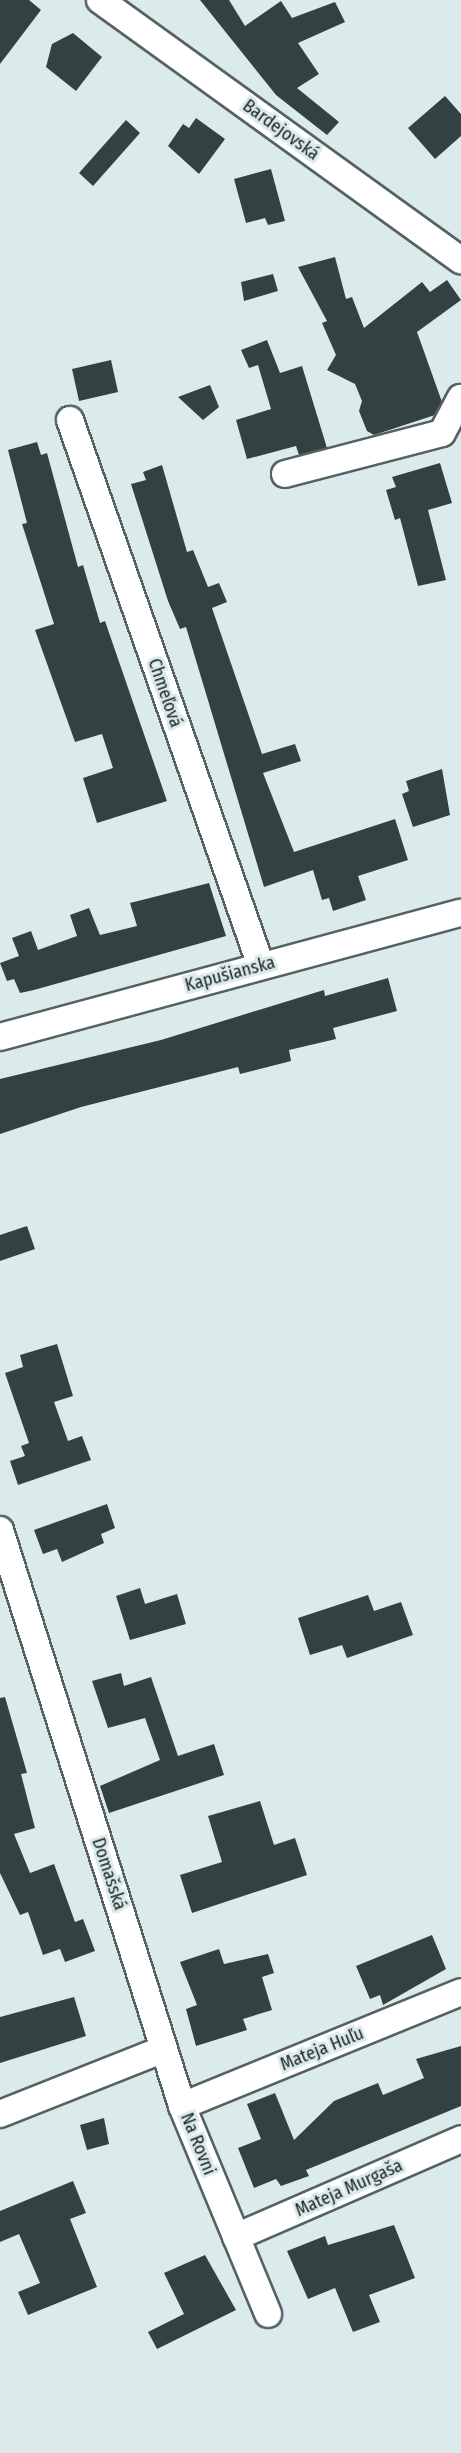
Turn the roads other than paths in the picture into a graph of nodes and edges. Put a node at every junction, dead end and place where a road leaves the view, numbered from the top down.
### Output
1 (100, 0) edge
2 (461, 260) edge
3 (461, 398) edge
4 (70, 420) dead end
5 (285, 474) dead end
6 (461, 913) edge
7 (261, 966) junction
8 (0, 1037) edge
9 (0, 1530) edge
10 (461, 1992) edge
11 (164, 2049) junction
12 (182, 2106) junction
13 (0, 2114) edge
14 (461, 2139) edge
15 (236, 2237) junction
16 (268, 2314) dead end

1 - 2 street, Bardejovská
3 - 5 street
4 - 7 street, Chmeľová
6 - 7 street, Kapušianska
7 - 8 street, Kapušianska
9 - 11 street, Domašská
10 - 12 street, Mateja Huľu
11 - 12 street, Na Rovni
11 - 13 street
12 - 15 street, Na Rovni
14 - 15 street, Mateja Murgaša
15 - 16 street, Na Rovni

